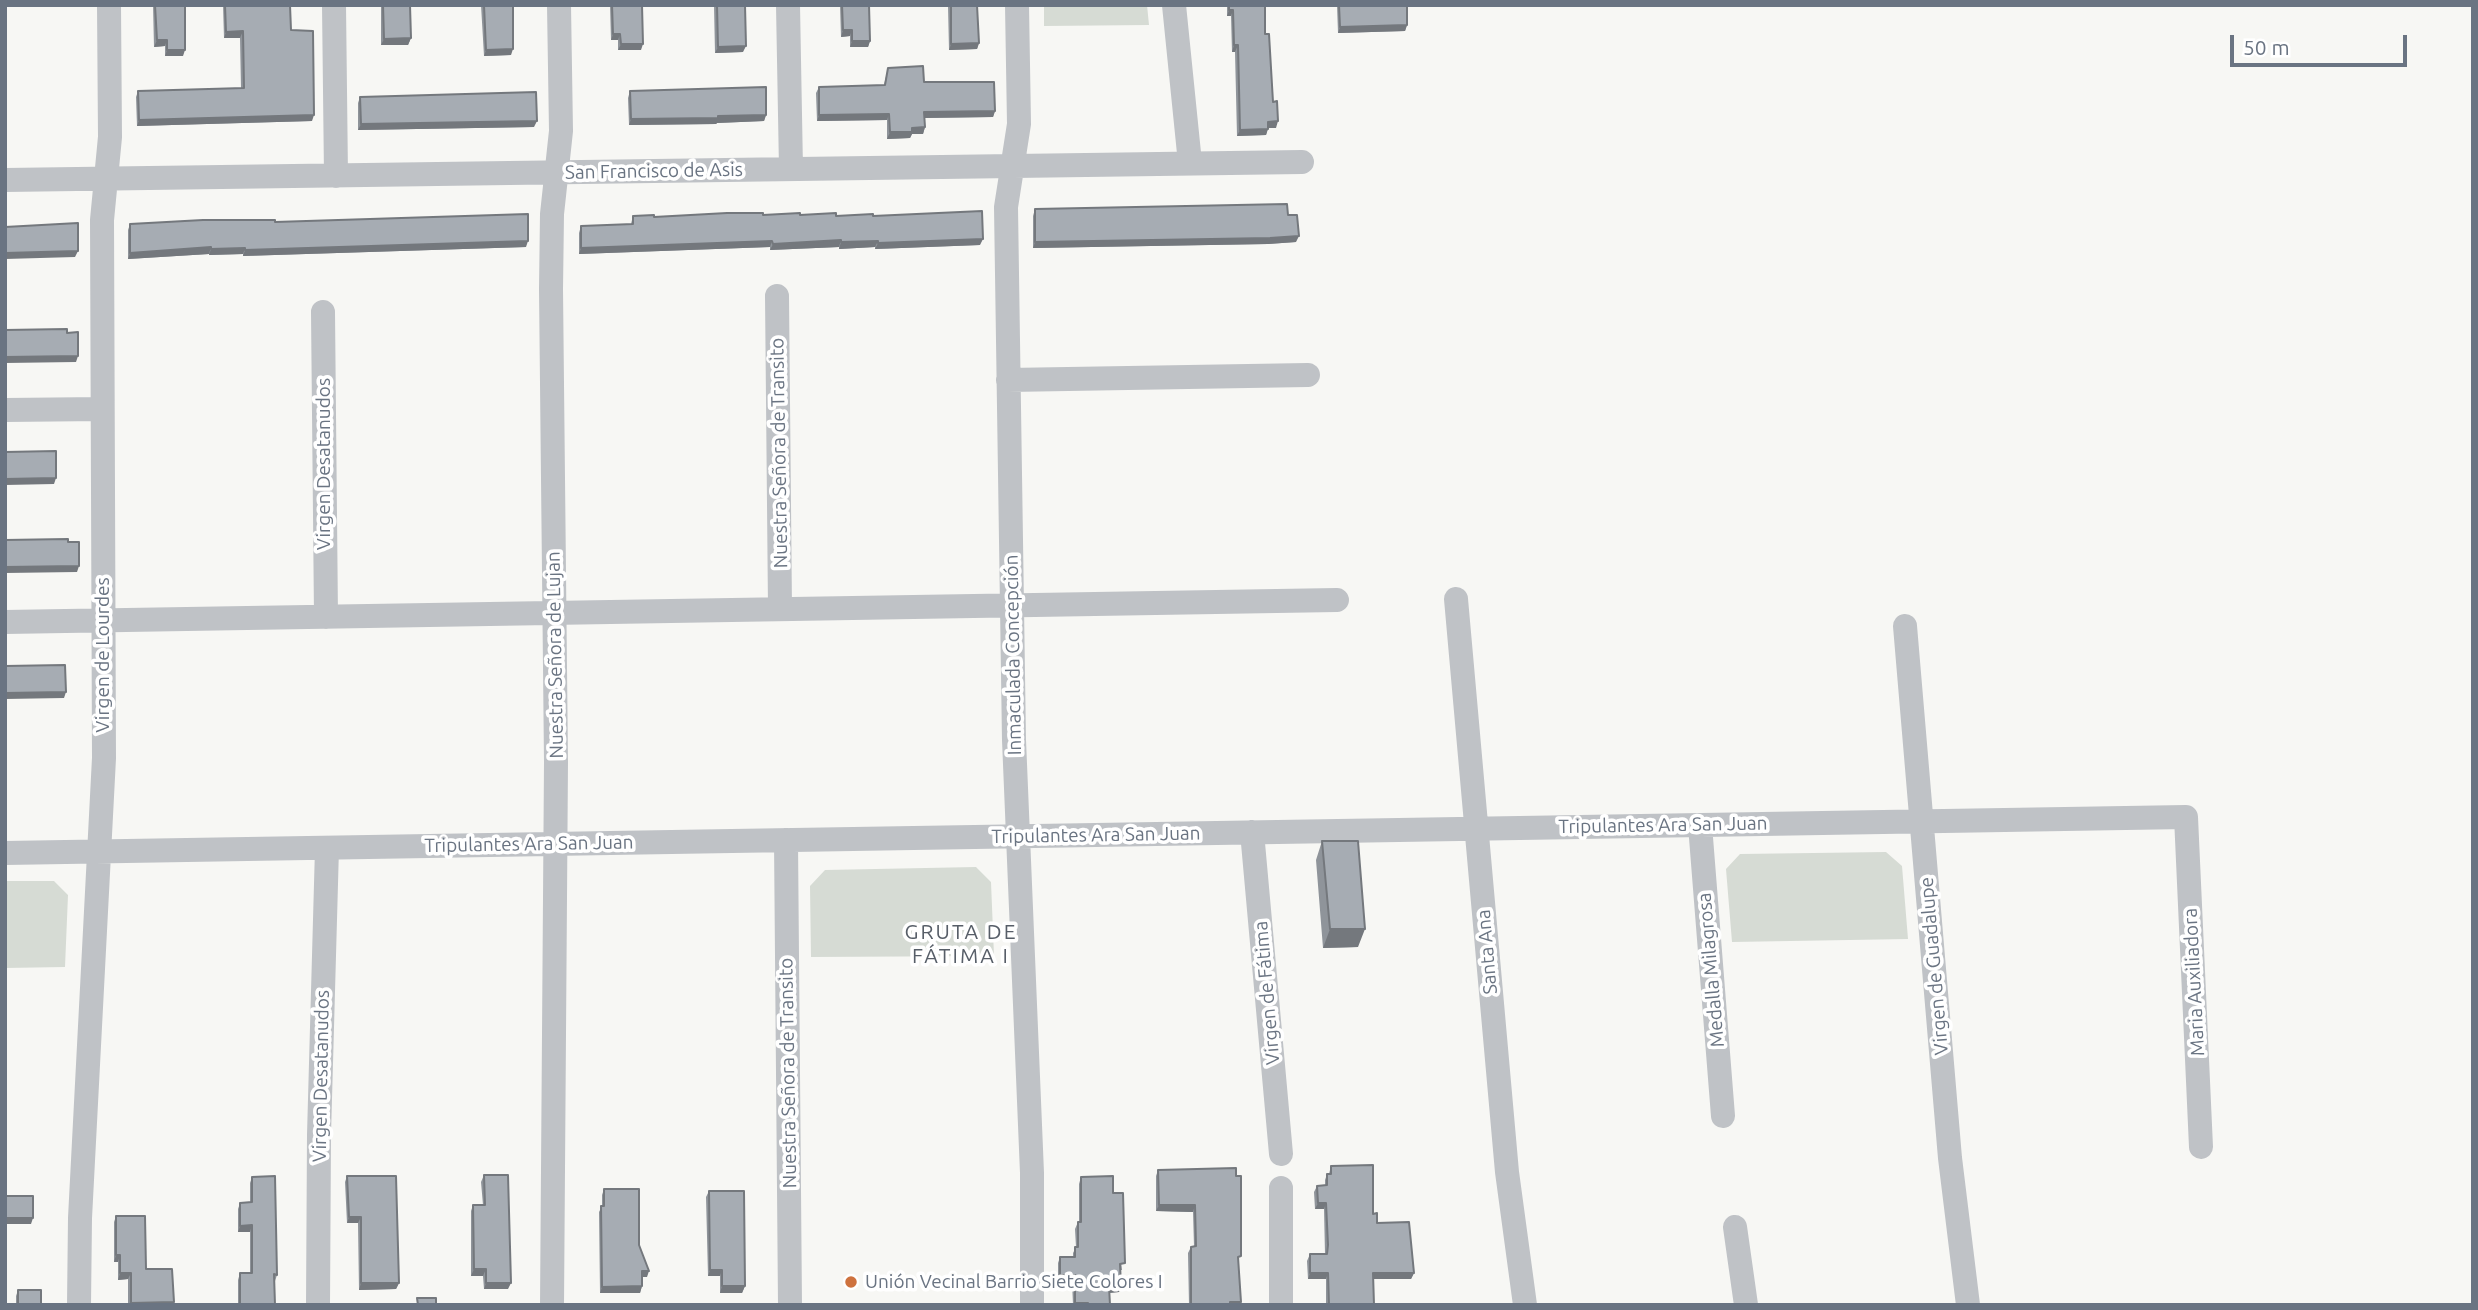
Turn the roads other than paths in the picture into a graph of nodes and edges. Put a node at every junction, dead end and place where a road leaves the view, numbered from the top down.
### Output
1 (109, 5) edge
2 (334, 5) edge
3 (559, 5) edge
4 (789, 5) edge
5 (1017, 5) edge
6 (1174, 5) edge
7 (1302, 162) dead end
8 (1189, 163) junction
9 (1013, 166) junction
10 (791, 169) junction
11 (556, 172) junction
12 (336, 176) junction
13 (106, 179) junction
14 (5, 180) edge
15 (777, 296) dead end
16 (323, 312) dead end
17 (1308, 375) dead end
18 (1008, 380) junction
19 (102, 409) junction
20 (5, 410) edge
21 (1456, 599) dead end
22 (1337, 600) dead end
23 (1012, 606) junction
24 (780, 609) junction
25 (554, 613) junction
26 (326, 617) junction
27 (103, 621) junction
28 (5, 622) edge
29 (1905, 626) dead end
30 (2186, 817) joint
31 (1922, 821) junction
32 (1700, 825) junction
33 (1476, 829) junction
34 (1252, 832) junction
35 (1018, 836) junction
36 (786, 840) junction
37 (555, 844) junction
38 (327, 848) junction
39 (99, 852) junction
40 (5, 853) edge
41 (1723, 1116) dead end
42 (2201, 1147) dead end
43 (1281, 1154) dead end
44 (1281, 1188) dead end
45 (1735, 1227) dead end
46 (79, 1305) edge
47 (318, 1305) edge
48 (552, 1305) edge
49 (790, 1305) edge
50 (1032, 1305) edge
51 (1281, 1305) edge
52 (1525, 1305) edge
53 (1746, 1305) edge
54 (1968, 1305) edge

1 - 13 street, Virgen de Lourdes
2 - 12 street
3 - 11 street, Nuestra Señora de Lujan
4 - 10 street
5 - 9 street, Inmaculada Concepción
6 - 8 street
7 - 8 street, San Francisco de Asis
8 - 9 street, San Francisco de Asis
9 - 10 street, San Francisco de Asis
9 - 18 street, Inmaculada Concepción
10 - 11 street, San Francisco de Asis
11 - 12 street, San Francisco de Asis
11 - 25 street, Nuestra Señora de Lujan
12 - 13 street, San Francisco de Asis
13 - 14 street, San Francisco de Asis
13 - 19 street, Virgen de Lourdes
15 - 24 street, Nuestra Señora de Transito
16 - 26 street, Virgen Desatanudos
17 - 18 street
18 - 23 street, Inmaculada Concepción
19 - 20 street
19 - 27 street, Virgen de Lourdes
21 - 33 street, Santa Ana
22 - 23 street
23 - 24 street
23 - 35 street, Inmaculada Concepción
24 - 25 street
25 - 26 street
25 - 37 street, Nuestra Señora de Lujan
26 - 27 street
27 - 28 street
27 - 39 street, Virgen de Lourdes
29 - 31 street, Virgen de Guadalupe
30 - 31 street, Tripulantes Ara San Juan
30 - 42 street, Maria Auxiliadora
31 - 32 street, Tripulantes Ara San Juan
31 - 54 street, Virgen de Guadalupe
32 - 33 street, Tripulantes Ara San Juan
32 - 41 street, Medalla Milagrosa
33 - 34 street, Tripulantes Ara San Juan
33 - 52 street, Santa Ana
34 - 35 street, Tripulantes Ara San Juan
34 - 43 street, Virgen de Fátima
35 - 36 street, Tripulantes Ara San Juan
35 - 50 street, Inmaculada Concepción
36 - 37 street, Tripulantes Ara San Juan
36 - 49 street, Nuestra Señora de Transito
37 - 38 street, Tripulantes Ara San Juan
37 - 48 street, Nuestra Señora de Lujan
38 - 39 street, Tripulantes Ara San Juan
38 - 47 street, Virgen Desatanudos
39 - 40 street, Tripulantes Ara San Juan
39 - 46 street, Virgen de Lourdes
44 - 51 street
45 - 53 street

